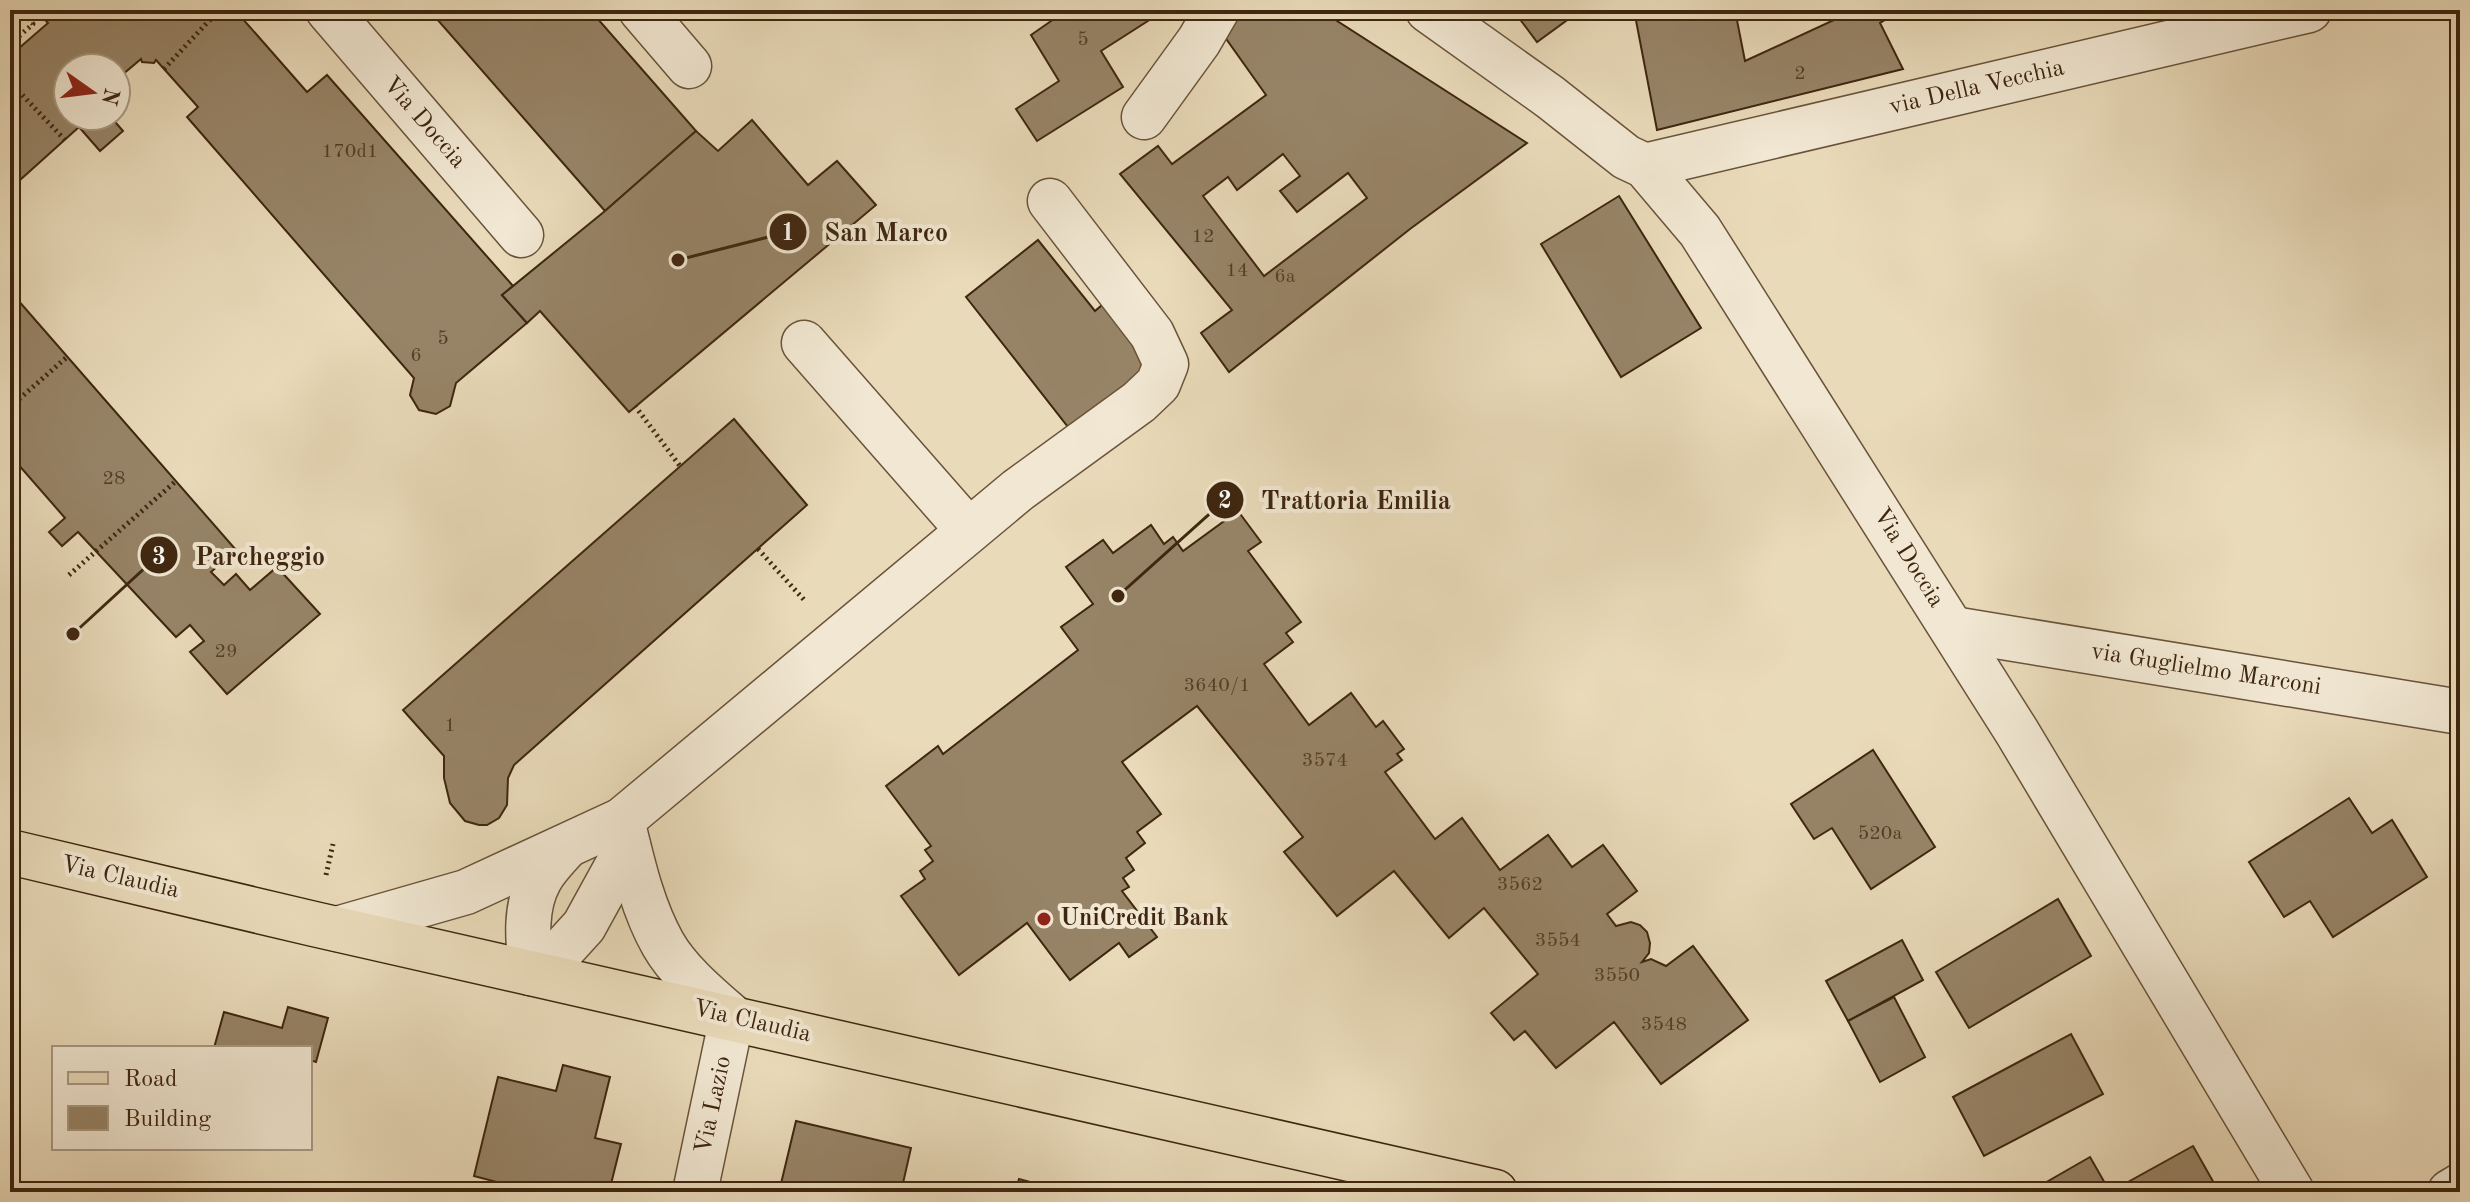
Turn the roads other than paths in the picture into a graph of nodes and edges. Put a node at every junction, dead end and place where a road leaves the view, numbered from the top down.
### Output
1 (328, 10) edge
2 (641, 10) edge
3 (1217, 10) edge
4 (1428, 10) edge
5 (2309, 10) edge
6 (689, 66) dead end
7 (1144, 117) dead end
8 (1645, 166) junction
9 (1050, 201) dead end
10 (521, 235) dead end
11 (804, 343) dead end
12 (968, 530) junction
13 (1953, 629) junction
14 (2460, 712) edge
15 (625, 833) junction
16 (564, 849) junction
17 (10, 852) edge
18 (337, 929) junction
19 (531, 973) junction
20 (732, 1017) junction
21 (2460, 1186) edge
22 (695, 1192) edge
23 (1495, 1192) edge
24 (2292, 1192) edge
25 (2450, 1192) edge

1 - 10 street, Via Doccia
2 - 6 street
3 - 7 street
4 - 8 street, Via Doccia
5 - 8 street, via Della Vecchia
8 - 13 street, Via Doccia
9 - 12 street
11 - 12 street
12 - 15 street
13 - 14 street, via Guglielmo Marconi
13 - 24 street, Via Doccia
15 - 16 street
15 - 19 street
15 - 20 street
16 - 18 street
16 - 19 street
17 - 18 main road, Via Claudia
18 - 19 main road, Via Claudia
19 - 20 main road, Via Claudia
20 - 22 street, Via Lazio
20 - 23 main road, Via Claudia
21 - 25 street

